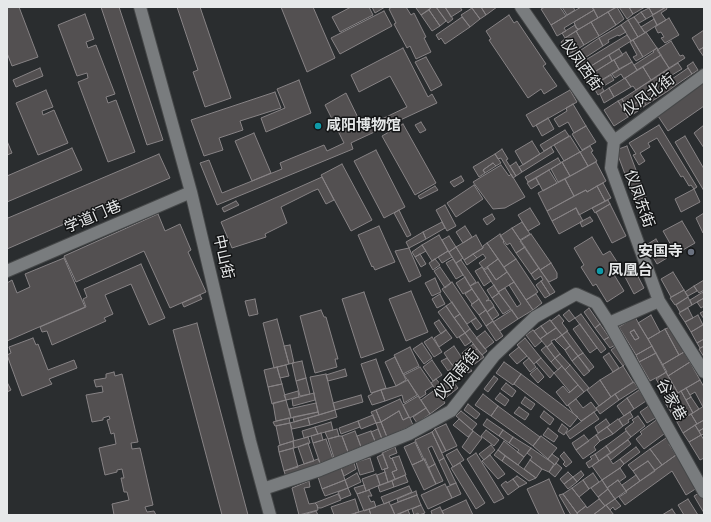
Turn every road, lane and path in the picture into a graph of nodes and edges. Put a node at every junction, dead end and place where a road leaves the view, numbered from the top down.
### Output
1 (140, 7) edge
2 (521, 7) edge
3 (704, 75) edge
4 (614, 141) junction
5 (191, 192) junction
6 (7, 270) edge
7 (659, 301) junction
8 (609, 323) junction
9 (704, 372) edge
10 (263, 489) junction
11 (704, 492) edge
12 (270, 515) edge

1 - 5 street, 中山街
2 - 4 street, 仪凤西街
3 - 4 street, 仪风北街
4 - 7 street, 仪凤东街
5 - 6 street, 学道门巷
5 - 10 street, 中山街
7 - 8 street
7 - 9 street, 仪凤东街
8 - 10 street, 仪凤南街
8 - 11 street, 谷家巷
10 - 12 street, 中山街

